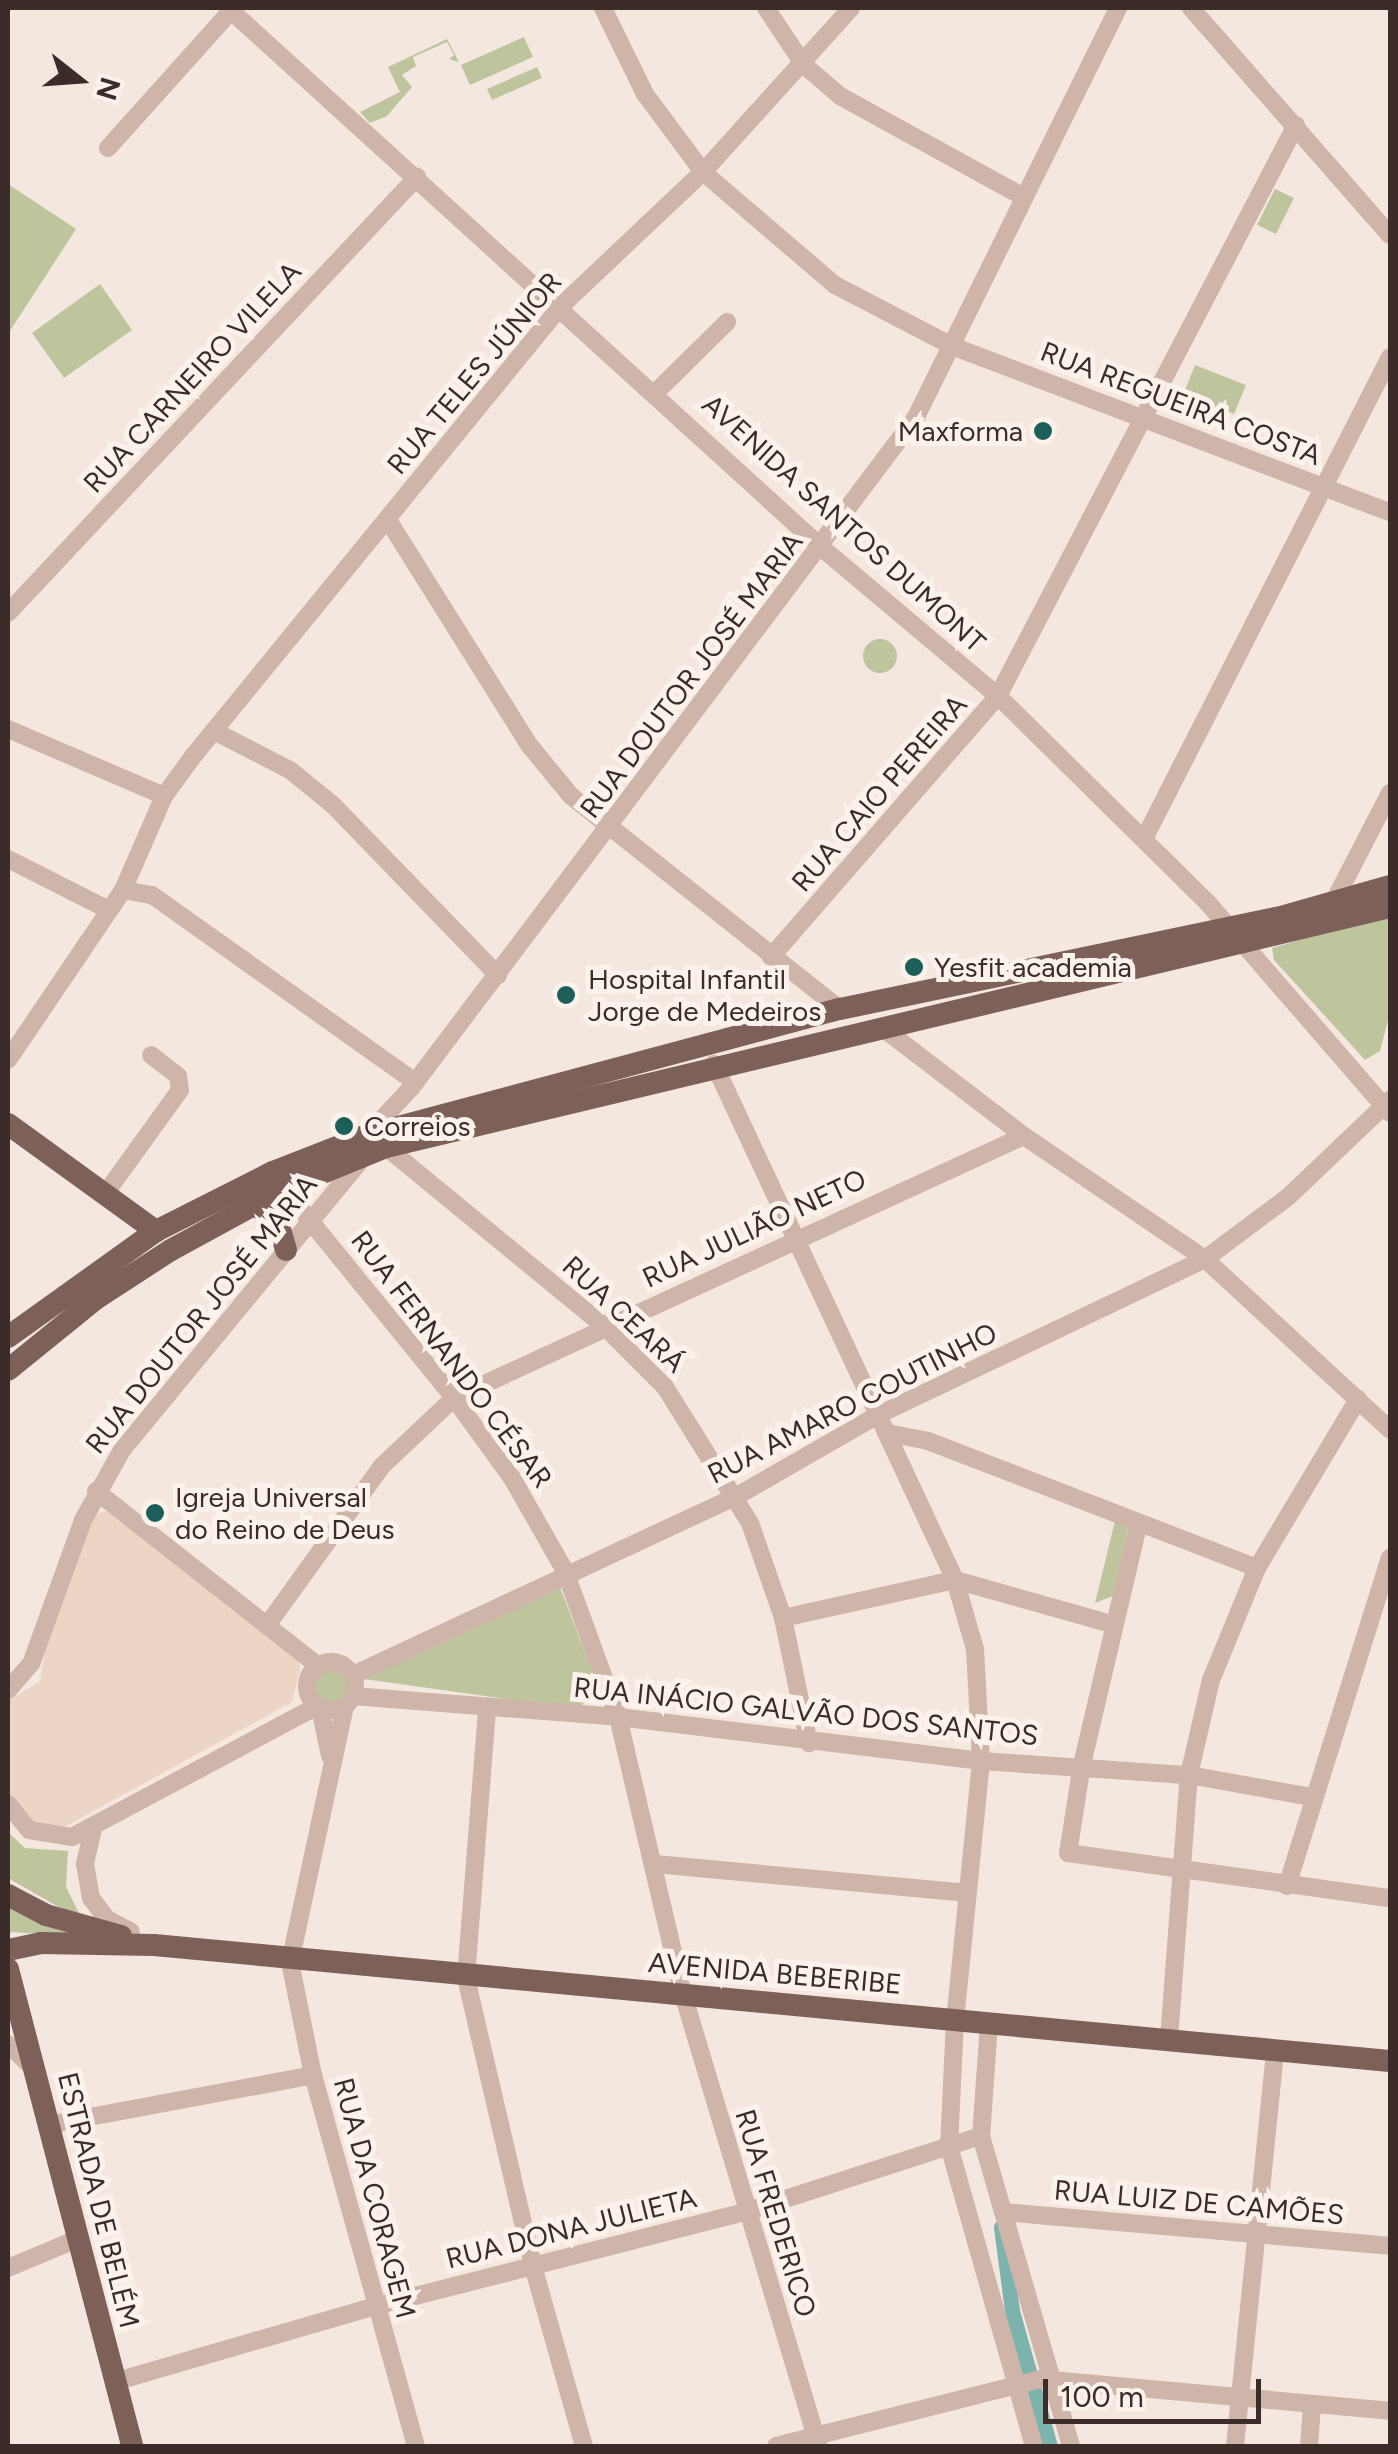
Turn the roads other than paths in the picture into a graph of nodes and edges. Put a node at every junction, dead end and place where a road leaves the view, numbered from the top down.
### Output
1 (602, 8) edge
2 (766, 8) edge
3 (851, 8) edge
4 (1191, 8) edge
5 (229, 9) edge
6 (1111, 12) edge
7 (804, 65) junction
8 (1296, 126) junction
9 (108, 148) dead end
10 (703, 172) junction
11 (417, 177) junction
12 (1024, 196) junction
13 (1390, 234) edge
14 (560, 307) junction
15 (727, 322) dead end
16 (952, 346) junction
17 (1390, 358) edge
18 (656, 392) junction
19 (1142, 416) junction
20 (1321, 487) junction
21 (1390, 512) edge
22 (388, 520) junction
23 (822, 548) junction
24 (8, 613) edge
25 (998, 696) junction
26 (234, 712) junction
27 (8, 729) edge
28 (216, 732) junction
29 (246, 744) junction
30 (1390, 793) edge
31 (164, 796) junction
32 (610, 829) junction
33 (1144, 839) junction
34 (1358, 856) junction
35 (8, 858) edge
36 (134, 866) junction
37 (123, 890) junction
38 (152, 894) junction
39 (1387, 894) edge
40 (1333, 903) junction
41 (110, 910) junction
42 (1237, 936) junction
43 (771, 957) junction
44 (498, 975) junction
45 (840, 1009) junction
46 (884, 1029) junction
47 (152, 1054) dead end
48 (8, 1060) edge
49 (714, 1064) junction
50 (413, 1085) junction
51 (1389, 1106) edge
52 (424, 1117) junction
53 (8, 1124) edge
54 (1024, 1136) junction
55 (372, 1146) junction
56 (278, 1181) junction
57 (105, 1194) junction
58 (254, 1204) junction
59 (310, 1221) junction
60 (156, 1231) junction
61 (795, 1238) junction
62 (286, 1250) junction
63 (1205, 1259) junction
64 (605, 1326) junction
65 (8, 1337) edge
66 (8, 1370) edge
67 (454, 1398) junction
68 (1358, 1399) junction
69 (878, 1415) junction
70 (1390, 1430) edge
71 (888, 1433) junction
72 (96, 1491) junction
73 (737, 1496) junction
74 (1138, 1526) junction
75 (1390, 1558) edge
76 (1256, 1568) junction
77 (565, 1571) junction
78 (956, 1580) junction
79 (783, 1618) junction
80 (268, 1624) junction
81 (1112, 1624) junction
82 (318, 1666) junction
83 (353, 1675) junction
84 (14, 1684) edge
85 (609, 1686) junction
86 (349, 1701) junction
87 (318, 1707) junction
88 (488, 1710) junction
89 (587, 1715) junction
90 (618, 1717) junction
91 (809, 1743) junction
92 (981, 1761) junction
93 (331, 1762) junction
94 (1082, 1764) junction
95 (1189, 1775) junction
96 (1311, 1797) junction
97 (8, 1804) edge
98 (93, 1829) junction
99 (655, 1864) junction
100 (1182, 1869) junction
101 (1288, 1886) junction
102 (966, 1893) junction
103 (11, 1898) edge
104 (1390, 1898) edge
105 (154, 1945) junction
106 (8, 1950) edge
107 (290, 1962) junction
108 (8, 1969) edge
109 (466, 1978) junction
110 (683, 1994) junction
111 (955, 2020) junction
112 (989, 2023) junction
113 (1169, 2038) junction
114 (8, 2044) edge
115 (1275, 2050) junction
116 (1390, 2061) edge
117 (34, 2069) junction
118 (312, 2075) junction
119 (48, 2125) junction
120 (966, 2141) junction
121 (745, 2212) junction
122 (1003, 2212) junction
123 (1255, 2237) junction
124 (77, 2240) junction
125 (1390, 2246) edge
126 (533, 2266) junction
127 (8, 2268) edge
128 (376, 2306) junction
129 (1032, 2381) junction
130 (114, 2382) junction
131 (1239, 2395) junction
132 (1312, 2406) junction
133 (1390, 2411) edge
134 (817, 2441) edge
135 (132, 2446) edge
136 (416, 2446) edge
137 (584, 2446) edge
138 (776, 2446) edge
139 (1034, 2446) edge
140 (1070, 2446) edge
141 (1235, 2446) edge
142 (1309, 2446) edge

1 - 10 street, RUA REGUEIRA COSTA
2 - 7 street
3 - 7 street, RUA TELES JÚNIOR
4 - 8 street
5 - 9 street
5 - 11 street, AVENIDA SANTOS DUMONT
6 - 12 street, RUA DOUTOR JOSÉ MARIA
7 - 10 street, RUA TELES JÚNIOR
7 - 12 street
8 - 13 street
8 - 19 street, RUA CAIO PEREIRA
10 - 14 street, RUA TELES JÚNIOR
10 - 16 street, RUA REGUEIRA COSTA
11 - 14 street, AVENIDA SANTOS DUMONT
11 - 24 street, RUA CARNEIRO VILELA
12 - 16 street, RUA DOUTOR JOSÉ MARIA
14 - 18 street, AVENIDA SANTOS DUMONT
14 - 22 street, RUA TELES JÚNIOR
15 - 18 street
16 - 19 street, RUA REGUEIRA COSTA
16 - 23 street, RUA DOUTOR JOSÉ MARIA
17 - 20 street
18 - 23 street, AVENIDA SANTOS DUMONT
19 - 20 street, RUA REGUEIRA COSTA
19 - 25 street, RUA CAIO PEREIRA
20 - 21 street, RUA REGUEIRA COSTA
20 - 33 street
22 - 26 street, RUA TELES JÚNIOR
22 - 32 street
23 - 25 street, AVENIDA SANTOS DUMONT
23 - 32 street, RUA DOUTOR JOSÉ MARIA
25 - 33 street, AVENIDA SANTOS DUMONT
25 - 43 street, RUA CAIO PEREIRA
26 - 28 street, RUA TELES JÚNIOR
26 - 29 street
27 - 31 street
28 - 29 street
28 - 31 street, RUA TELES JÚNIOR
29 - 44 street
30 - 34 street
31 - 36 street, RUA TELES JÚNIOR
32 - 43 street
32 - 44 street, RUA DOUTOR JOSÉ MARIA
33 - 42 street, AVENIDA SANTOS DUMONT
34 - 39 street
34 - 40 street
35 - 41 street
36 - 37 street, RUA TELES JÚNIOR
36 - 38 street
37 - 38 street
37 - 41 street, RUA TELES JÚNIOR
38 - 50 street
39 - 40 main road
39 - 42 main road
40 - 42 main road
41 - 48 street, RUA TELES JÚNIOR
42 - 45 main road
42 - 46 main road
42 - 51 street, AVENIDA SANTOS DUMONT
43 - 45 street
44 - 50 street, RUA DOUTOR JOSÉ MARIA
45 - 52 main road
46 - 49 main road
46 - 54 street
47 - 57 street
49 - 55 main road
49 - 61 street
50 - 52 street
50 - 55 street, RUA DOUTOR JOSÉ MARIA
51 - 63 street, RUA AMARO COUTINHO
52 - 55 main road
53 - 57 main road
54 - 61 street, RUA JULIÃO NETO
54 - 63 street
55 - 56 main road
55 - 59 street, RUA DOUTOR JOSÉ MARIA
55 - 64 street, RUA CEARÁ
56 - 58 main road
56 - 59 street, RUA FERNANDO CÉSAR
56 - 60 main road
57 - 60 main road
58 - 62 main road
58 - 66 main road
59 - 62 street, RUA DOUTOR JOSÉ MARIA
59 - 67 street, RUA FERNANDO CÉSAR
60 - 65 main road
61 - 64 street, RUA JULIÃO NETO
61 - 69 street
62 - 72 street, RUA DOUTOR JOSÉ MARIA
63 - 68 street
63 - 69 street, RUA AMARO COUTINHO
64 - 67 street, RUA JULIÃO NETO
64 - 73 street, RUA CEARÁ
67 - 77 street, RUA FERNANDO CÉSAR
67 - 80 street, RUA JULIÃO NETO
68 - 70 street
68 - 76 street
69 - 71 street
69 - 73 street, RUA AMARO COUTINHO
71 - 74 street
71 - 78 street
72 - 80 street
72 - 84 street, RUA DOUTOR JOSÉ MARIA
73 - 77 street, RUA AMARO COUTINHO
73 - 79 street, RUA CEARÁ
74 - 76 street
74 - 81 street
75 - 96 street
76 - 95 street
77 - 83 street, RUA AMARO COUTINHO
77 - 85 street, RUA FERNANDO CÉSAR
78 - 79 street
78 - 81 street
78 - 92 street
79 - 91 street, RUA CEARÁ
80 - 82 street
81 - 94 street
82 - 83 street
82 - 87 street
83 - 86 street
85 - 89 street
85 - 90 street, RUA FERNANDO CÉSAR
86 - 87 street
86 - 88 street, RUA INÁCIO GALVÃO DOS SANTOS
86 - 93 street
87 - 93 street
87 - 98 street
88 - 89 street, RUA INÁCIO GALVÃO DOS SANTOS
88 - 109 street
89 - 90 street, RUA INÁCIO GALVÃO DOS SANTOS
90 - 91 street, RUA INÁCIO GALVÃO DOS SANTOS
90 - 99 street, RUA FERNANDO CÉSAR
91 - 92 street, RUA INÁCIO GALVÃO DOS SANTOS
92 - 94 street, RUA INÁCIO GALVÃO DOS SANTOS
92 - 102 street
93 - 107 street
94 - 95 street, RUA INÁCIO GALVÃO DOS SANTOS
94 - 100 street
95 - 96 street, RUA INÁCIO GALVÃO DOS SANTOS
95 - 100 street
96 - 101 street
97 - 98 street
98 - 105 street
99 - 102 street
99 - 110 street, RUA FERNANDO CÉSAR
100 - 101 street
100 - 113 street
101 - 104 street
102 - 111 street
103 - 105 main road, AVENIDA BEBERIBE
105 - 106 main road, AVENIDA BEBERIBE
105 - 107 main road, AVENIDA BEBERIBE
107 - 109 main road, AVENIDA BEBERIBE
107 - 118 street, RUA DA CORAGEM
108 - 117 main road, ESTRADA DE BELÉM
109 - 110 main road, AVENIDA BEBERIBE
109 - 126 street
110 - 111 main road, AVENIDA BEBERIBE
110 - 121 street, RUA FREDERICO
111 - 112 main road, AVENIDA BEBERIBE
111 - 120 street
112 - 113 main road, AVENIDA BEBERIBE
112 - 120 street
113 - 115 main road, AVENIDA BEBERIBE
114 - 117 street
115 - 116 main road, AVENIDA BEBERIBE
115 - 123 street
117 - 119 main road, ESTRADA DE BELÉM
118 - 119 street
118 - 128 street, RUA DA CORAGEM
119 - 124 main road, ESTRADA DE BELÉM
120 - 121 street, RUA DONA JULIETA
120 - 122 street
120 - 129 street
121 - 126 street, RUA DONA JULIETA
121 - 134 street, RUA FREDERICO
122 - 123 street, RUA LUIZ DE CAMÕES
122 - 129 street
123 - 125 street, RUA LUIZ DE CAMÕES
123 - 131 street
124 - 127 street
124 - 130 main road, ESTRADA DE BELÉM
126 - 128 street, RUA DONA JULIETA
126 - 137 street
128 - 130 street, RUA DONA JULIETA
128 - 136 street, RUA DA CORAGEM
129 - 131 street
129 - 134 street
129 - 139 street
129 - 140 street
130 - 135 main road, ESTRADA DE BELÉM
131 - 132 street
131 - 141 street
132 - 133 street
132 - 142 street
134 - 138 street

